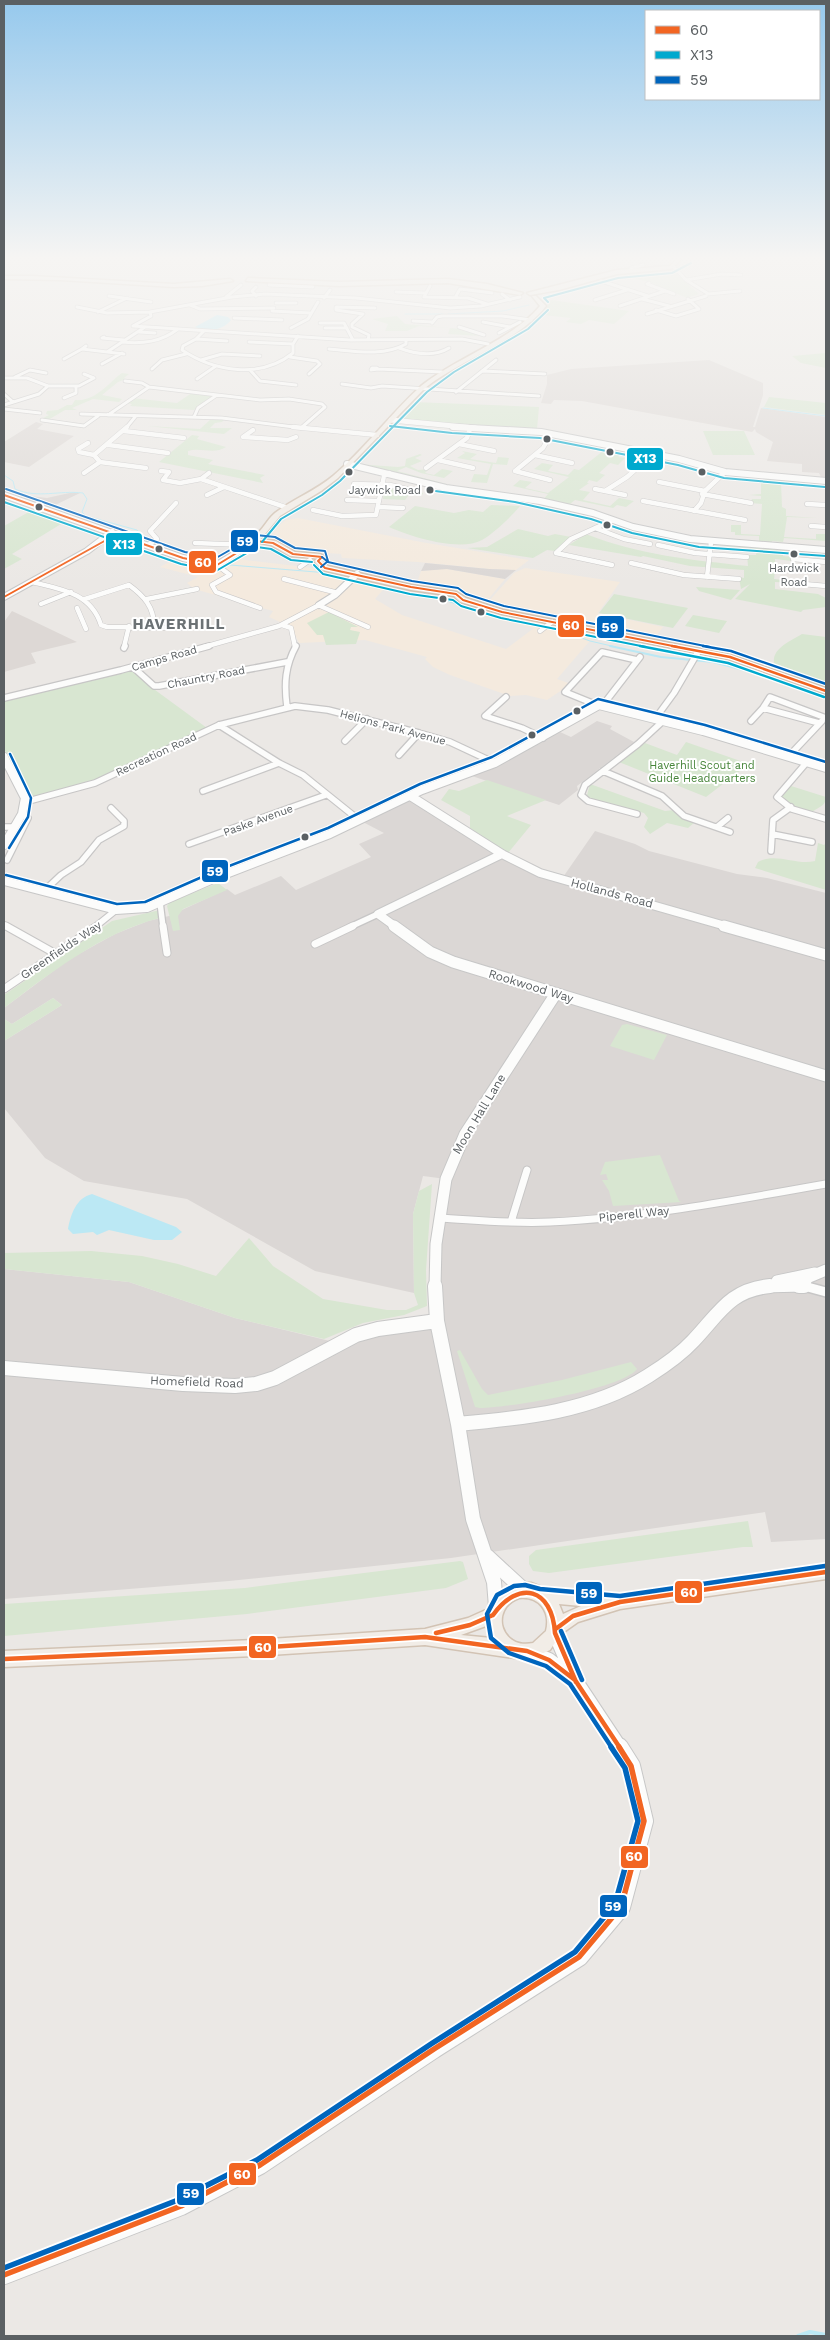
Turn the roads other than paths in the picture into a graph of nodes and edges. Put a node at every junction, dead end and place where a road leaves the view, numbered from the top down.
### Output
1 (155, 366) edge
2 (216, 366) edge
3 (218, 366) edge
4 (265, 366) edge
5 (318, 366) edge
6 (452, 366) edge
7 (488, 366) edge
8 (152, 369) dead end
9 (378, 369) dead end
10 (250, 370) junction
11 (482, 371) junction
12 (46, 372) dead end
13 (442, 372) junction
14 (84, 374) dead end
15 (309, 374) dead end
16 (544, 374) dead end
17 (15, 377) junction
18 (4, 378) edge
19 (197, 379) dead end
20 (125, 381) dead end
21 (342, 384) dead end
22 (296, 385) dead end
23 (48, 386) junction
24 (76, 386) junction
25 (149, 387) junction
26 (418, 389) junction
27 (456, 392) junction
28 (4, 394) edge
29 (217, 395) junction
30 (539, 396) dead end
31 (64, 398) dead end
32 (13, 402) junction
33 (4, 405) edge
34 (4, 409) edge
35 (40, 413) dead end
36 (82, 414) dead end
37 (108, 415) junction
38 (98, 416) junction
39 (135, 416) junction
40 (194, 418) junction
41 (42, 420) dead end
42 (391, 420) junction
43 (84, 426) junction
44 (291, 426) junction
45 (301, 428) junction
46 (470, 429) junction
47 (253, 430) dead end
48 (124, 431) junction
49 (76, 433) dead end
50 (552, 434) junction
51 (377, 435) junction
52 (296, 437) dead end
53 (184, 438) dead end
54 (276, 438) junction
55 (88, 443) dead end
56 (459, 444) junction
57 (109, 445) junction
58 (494, 451) dead end
59 (168, 453) dead end
60 (653, 454) junction
61 (94, 455) junction
62 (535, 456) junction
63 (438, 460) junction
64 (100, 462) junction
65 (572, 463) dead end
66 (347, 464) junction
67 (146, 468) dead end
68 (426, 468) dead end
69 (473, 468) dead end
70 (161, 471) dead end
71 (209, 472) dead end
72 (725, 472) junction
73 (84, 473) dead end
74 (389, 473) junction
75 (202, 479) junction
76 (550, 480) dead end
77 (826, 481) edge
78 (659, 482) dead end
79 (354, 484) dead end
80 (382, 485) junction
81 (224, 487) junction
82 (596, 489) dead end
83 (411, 490) dead end
84 (605, 491) junction
85 (704, 493) junction
86 (4, 495) edge
87 (206, 495) dead end
88 (625, 495) dead end
89 (347, 500) dead end
90 (379, 501) junction
91 (643, 501) dead end
92 (751, 502) dead end
93 (176, 503) dead end
94 (807, 504) dead end
95 (826, 505) edge
96 (378, 507) junction
97 (288, 508) junction
98 (403, 508) dead end
99 (313, 510) dead end
100 (694, 511) junction
101 (613, 520) junction
102 (745, 520) dead end
103 (826, 527) edge
104 (596, 528) junction
105 (811, 532) dead end
106 (114, 533) junction
107 (261, 539) junction
108 (711, 542) junction
109 (195, 543) dead end
110 (650, 544) dead end
111 (148, 545) junction
112 (247, 545) junction
113 (658, 545) dead end
114 (826, 550) edge
115 (709, 554) junction
116 (748, 557) dead end
117 (313, 559) junction
118 (793, 559) dead end
119 (826, 562) edge
120 (631, 563) dead end
121 (217, 565) junction
122 (612, 565) dead end
123 (300, 567) dead end
124 (355, 575) junction
125 (707, 577) junction
126 (284, 579) dead end
127 (739, 580) dead end
128 (32, 582) junction
129 (792, 583) dead end
130 (826, 586) edge
131 (197, 589) dead end
132 (71, 592) junction
133 (338, 593) junction
134 (4, 597) edge
135 (85, 599) junction
136 (147, 599) junction
137 (41, 604) dead end
138 (318, 605) junction
139 (77, 608) dead end
140 (260, 608) dead end
141 (100, 617) junction
142 (82, 619) junction
143 (550, 623) junction
144 (282, 625) junction
145 (129, 626) junction
146 (154, 626) junction
147 (368, 627) dead end
148 (189, 628) dead end
149 (86, 629) dead end
150 (551, 634) dead end
151 (124, 648) dead end
152 (696, 654) junction
153 (287, 662) junction
154 (133, 667) junction
155 (826, 692) edge
156 (506, 697) dead end
157 (4, 698) edge
158 (600, 705) junction
159 (287, 708) junction
160 (763, 708) junction
161 (826, 718) edge
162 (367, 719) junction
163 (659, 720) junction
164 (751, 721) dead end
165 (819, 723) junction
166 (219, 725) junction
167 (419, 733) junction
168 (543, 738) junction
169 (345, 741) dead end
170 (399, 755) dead end
171 (789, 756) junction
172 (807, 762) junction
173 (5, 763) edge
174 (279, 763) junction
175 (495, 763) junction
176 (826, 768) edge
177 (602, 772) junction
178 (203, 791) dead end
179 (326, 795) junction
180 (412, 797) junction
181 (25, 802) junction
182 (791, 807) junction
183 (111, 808) dead end
184 (22, 814) junction
185 (637, 814) dead end
186 (728, 818) dead end
187 (826, 819) edge
188 (359, 820) junction
189 (4, 827) edge
190 (14, 827) junction
191 (716, 828) junction
192 (730, 832) dead end
193 (772, 834) junction
194 (812, 842) dead end
195 (189, 844) dead end
196 (4, 845) edge
197 (771, 850) dead end
198 (502, 854) junction
199 (7, 860) dead end
200 (4, 881) edge
201 (44, 891) junction
202 (160, 902) junction
203 (116, 910) junction
204 (378, 914) junction
205 (4, 925) edge
206 (315, 944) dead end
207 (167, 953) dead end
208 (56, 954) junction
209 (826, 956) edge
210 (4, 989) edge
211 (555, 995) junction
212 (826, 1076) edge
213 (526, 1170) dead end
214 (826, 1184) edge
215 (439, 1218) junction
216 (511, 1222) junction
217 (821, 1272) edge
218 (764, 1286) junction
219 (804, 1286) junction
220 (826, 1292) edge
221 (437, 1321) junction
222 (4, 1368) edge
223 (458, 1424) junction
224 (486, 1555) junction
225 (826, 1572) edge
226 (532, 1593) junction
227 (620, 1602) junction
228 (494, 1611) junction
229 (556, 1631) junction
230 (424, 1637) junction
231 (519, 1650) junction
232 (4, 1658) edge
233 (575, 1680) junction
234 (4, 2274) edge

1 - 8 street
2 - 19 street
3 - 10 street
4 - 10 street
5 - 15 street
6 - 13 main road
7 - 11 street
9 - 13 street
10 - 22 street
11 - 16 street
11 - 27 street
12 - 17 street
13 - 26 main road
14 - 24 street
17 - 18 street
17 - 23 street
20 - 25 street
21 - 26 street
23 - 24 street
23 - 32 street
24 - 31 street
25 - 29 street
25 - 37 street
26 - 27 street
26 - 42 main road
27 - 30 street
28 - 32 street
29 - 40 street
29 - 45 street
32 - 33 street
34 - 35 street
36 - 38 street
37 - 38 street
37 - 39 street
38 - 43 street
39 - 40 street
39 - 48 street
40 - 44 street
41 - 43 street
42 - 46 street
42 - 51 main road
43 - 49 street
44 - 45 street
44 - 54 street
45 - 51 street
46 - 50 street
46 - 56 street
47 - 54 street
48 - 53 street
48 - 57 street
50 - 60 street
50 - 62 street
51 - 66 main road
52 - 54 street
55 - 61 street
56 - 58 street
56 - 63 street
57 - 59 street
57 - 61 street
60 - 72 street
60 - 84 street
61 - 64 street
62 - 65 street
62 - 76 street
63 - 68 street
63 - 69 street
64 - 67 street
64 - 73 street
66 - 74 street
66 - 97 main road
70 - 75 street
71 - 75 street
72 - 77 street
72 - 85 street
74 - 80 street
74 - 101 street
75 - 81 street
78 - 85 street
79 - 80 street
80 - 83 street
80 - 90 street
81 - 87 street
81 - 97 street
82 - 84 street
84 - 88 street
85 - 92 street
85 - 100 street
86 - 106 street
89 - 90 street
90 - 96 street
91 - 100 street
93 - 111 street
94 - 95 street
96 - 98 street
96 - 99 street
97 - 107 main road
100 - 102 street
101 - 104 street
101 - 108 street
103 - 105 street
104 - 110 street
104 - 122 street
106 - 111 street
106 - 128 street
107 - 112 street
107 - 117 main road
108 - 114 street
108 - 115 street
109 - 112 street
111 - 121 street
112 - 121 street
113 - 115 street
115 - 116 street
115 - 125 street
117 - 123 street
117 - 124 main road
118 - 119 street
120 - 125 street
121 - 140 street
124 - 133 street
124 - 143 main road
125 - 127 street
126 - 133 street
128 - 132 street
128 - 134 street
129 - 130 street
131 - 136 street
132 - 135 street
132 - 137 street
133 - 138 street
135 - 136 street
135 - 141 street
136 - 146 street
138 - 144 street, Camps Road
138 - 147 street
139 - 142 street
141 - 142 street
141 - 145 street
142 - 149 street
143 - 150 street
143 - 152 main road
144 - 153 street
144 - 154 street, Camps Road
145 - 146 street
145 - 151 street
146 - 148 street
152 - 155 main road
152 - 163 street
153 - 154 street, Chauntry Road
153 - 159 street
154 - 157 street, Camps Road
156 - 168 street
158 - 158 street
158 - 163 street
158 - 168 street
159 - 162 street, Helions Park Avenue
159 - 166 street, Recreation Road
160 - 161 street
160 - 164 street
160 - 165 street
161 - 165 street
162 - 167 street, Helions Park Avenue
162 - 169 street
163 - 171 street
163 - 177 street
165 - 171 street
166 - 174 street
166 - 181 street, Recreation Road
167 - 170 street
167 - 175 street, Helions Park Avenue
168 - 175 street
171 - 172 street
172 - 176 street
172 - 182 street
173 - 181 street
174 - 178 street
174 - 179 street
175 - 180 street
177 - 185 street
177 - 191 street
179 - 188 street
179 - 195 street, Paske Avenue
180 - 188 street
180 - 198 street, Hollands Road
181 - 184 street
182 - 187 street
182 - 193 street
183 - 201 street
184 - 190 street
184 - 199 street
186 - 191 street
188 - 202 street
189 - 190 street
190 - 196 street
191 - 192 street
193 - 194 street
193 - 197 street
198 - 204 street
198 - 209 street, Hollands Road
200 - 201 street
201 - 203 street
202 - 203 street
202 - 207 street
203 - 208 street, Greenfields Way
204 - 206 street
204 - 211 street, Rookwood Way
205 - 208 street
208 - 210 street, Greenfields Way
211 - 212 street, Rookwood Way
211 - 215 street, Moon Hall Lane
213 - 216 street
214 - 216 street, Piperell Way
215 - 216 street, Piperell Way
215 - 221 street, Moon Hall Lane
217 - 218 street
217 - 219 street
218 - 219 street
218 - 223 street
219 - 220 street
221 - 222 street, Homefield Road
221 - 223 street, Moon Hall Lane
223 - 224 street, Moon Hall Lane
224 - 226 street
224 - 228 street, Moon Hall Lane
225 - 227 main road
226 - 227 main road
226 - 228 main road
226 - 229 main road
227 - 229 main road
228 - 230 main road
228 - 231 main road
229 - 231 main road
229 - 233 street
230 - 231 main road
230 - 232 main road
231 - 233 street
233 - 234 street

